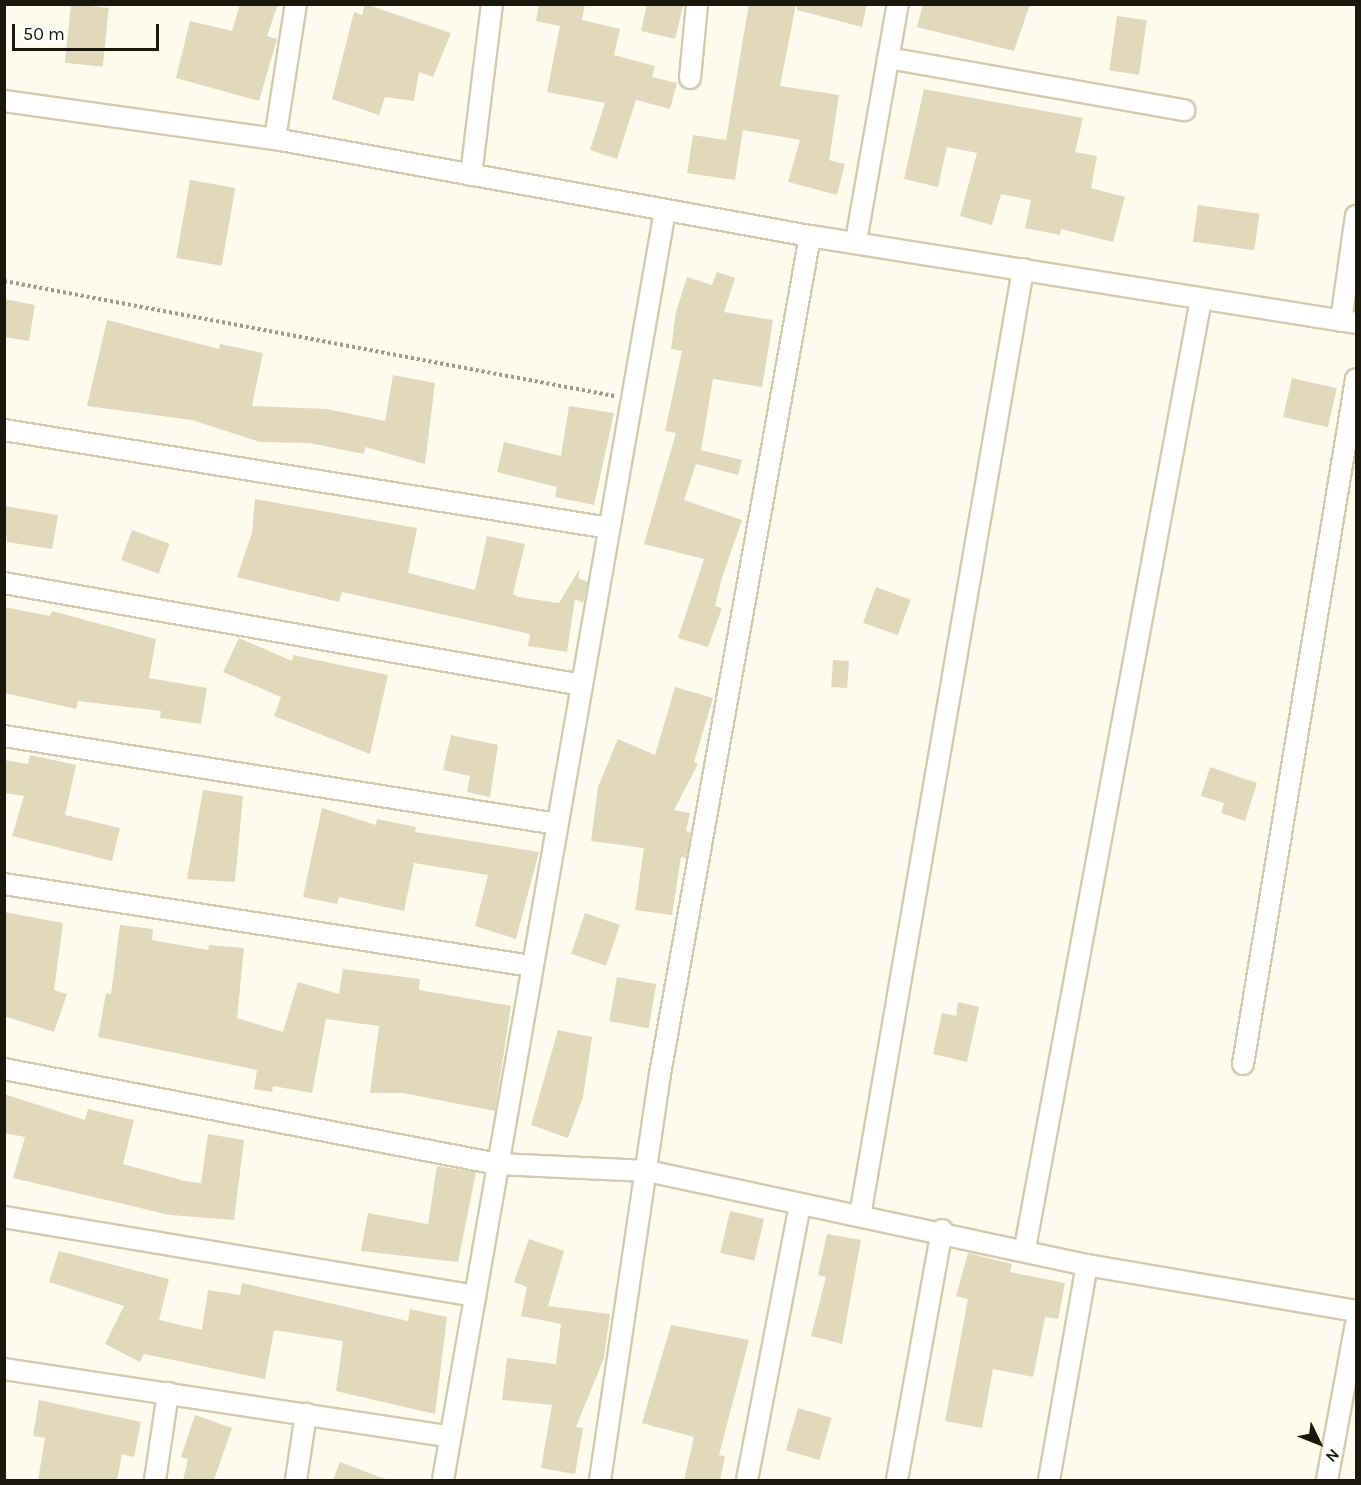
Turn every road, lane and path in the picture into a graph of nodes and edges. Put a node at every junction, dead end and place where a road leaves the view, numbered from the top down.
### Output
1 (296, 4) edge
2 (492, 4) edge
3 (697, 4) edge
4 (898, 4) edge
5 (888, 58) junction
6 (690, 78) dead end
7 (4, 101) edge
8 (1184, 110) dead end
9 (275, 139) junction
10 (471, 175) junction
11 (665, 210) junction
12 (1356, 216) edge
13 (810, 236) junction
14 (856, 241) junction
15 (1023, 269) junction
16 (4, 281) edge
17 (1201, 299) junction
18 (1349, 322) edge
19 (1356, 379) edge
20 (633, 400) junction
21 (4, 430) edge
22 (609, 528) junction
23 (4, 583) edge
24 (582, 685) junction
25 (4, 736) edge
26 (557, 824) junction
27 (4, 884) edge
28 (531, 966) junction
29 (1244, 1064) dead end
30 (4, 1069) edge
31 (498, 1164) junction
32 (648, 1171) junction
33 (800, 1205) junction
34 (860, 1216) junction
35 (4, 1217) edge
36 (942, 1230) junction
37 (1026, 1248) junction
38 (1087, 1265) junction
39 (475, 1296) junction
40 (1356, 1311) edge
41 (1356, 1324) edge
42 (4, 1369) edge
43 (168, 1393) junction
44 (306, 1414) junction
45 (449, 1436) junction
46 (155, 1480) edge
47 (296, 1480) edge
48 (443, 1480) edge
49 (600, 1480) edge
50 (747, 1480) edge
51 (897, 1480) edge
52 (1049, 1480) edge
53 (1327, 1480) edge

1 - 9 street
2 - 10 street
3 - 6 street
4 - 5 street
5 - 8 street
5 - 14 street
7 - 9 street
9 - 10 street
10 - 11 street
11 - 13 street
11 - 20 street
12 - 18 street
13 - 14 street
13 - 32 street
14 - 15 street
15 - 17 street
15 - 34 street
16 - 20 path
17 - 18 street
17 - 37 street
19 - 29 street
20 - 22 street
21 - 22 street
22 - 24 street
23 - 24 street
24 - 26 street
25 - 26 street
26 - 28 street
27 - 28 street
28 - 31 street
30 - 31 street
31 - 32 street
31 - 39 street
32 - 33 street
32 - 49 street
33 - 34 street
33 - 50 street
34 - 36 street
35 - 39 street
36 - 37 street
36 - 51 street
37 - 38 street
38 - 40 street
38 - 52 street
39 - 45 street
41 - 53 street
42 - 43 street
43 - 44 street
43 - 46 street
44 - 45 street
44 - 47 street
45 - 48 street

